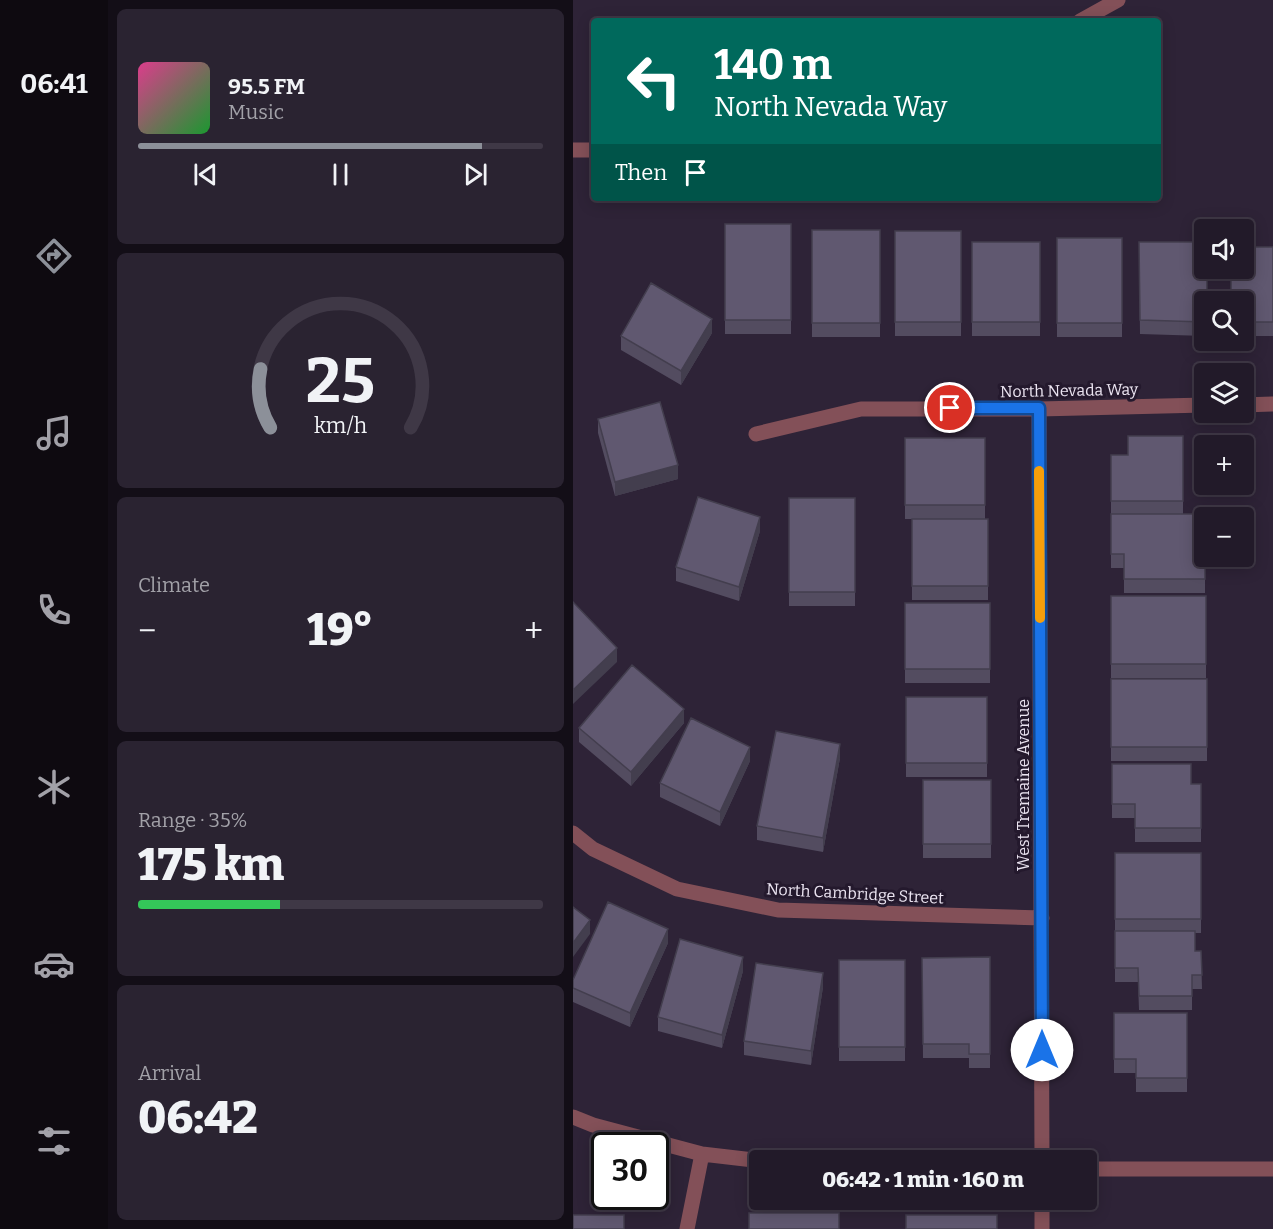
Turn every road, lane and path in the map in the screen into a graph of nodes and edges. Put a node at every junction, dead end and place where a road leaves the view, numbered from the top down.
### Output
1 (1118, 0) edge
2 (1085, 18) edge
3 (573, 150) edge
4 (591, 150) edge
5 (1273, 404) edge
6 (1194, 405) edge
7 (1254, 405) edge
8 (1039, 408) junction
9 (756, 434) dead end
10 (573, 834) edge
11 (1042, 918) junction
12 (573, 1117) edge
13 (1042, 1150) edge
14 (702, 1154) junction
15 (749, 1159) edge
16 (1097, 1169) edge
17 (1273, 1169) edge
18 (1042, 1210) edge
19 (687, 1229) edge
20 (1042, 1229) edge

1 - 2 street
3 - 4 street
5 - 7 street
6 - 8 street, North Nevada Way
8 - 9 street, North Nevada Way
8 - 11 street, West Tremaine Avenue
10 - 11 street, North Cambridge Street
11 - 13 street, West Tremaine Avenue
12 - 14 street
14 - 15 street
14 - 19 street
16 - 17 street
18 - 20 street

